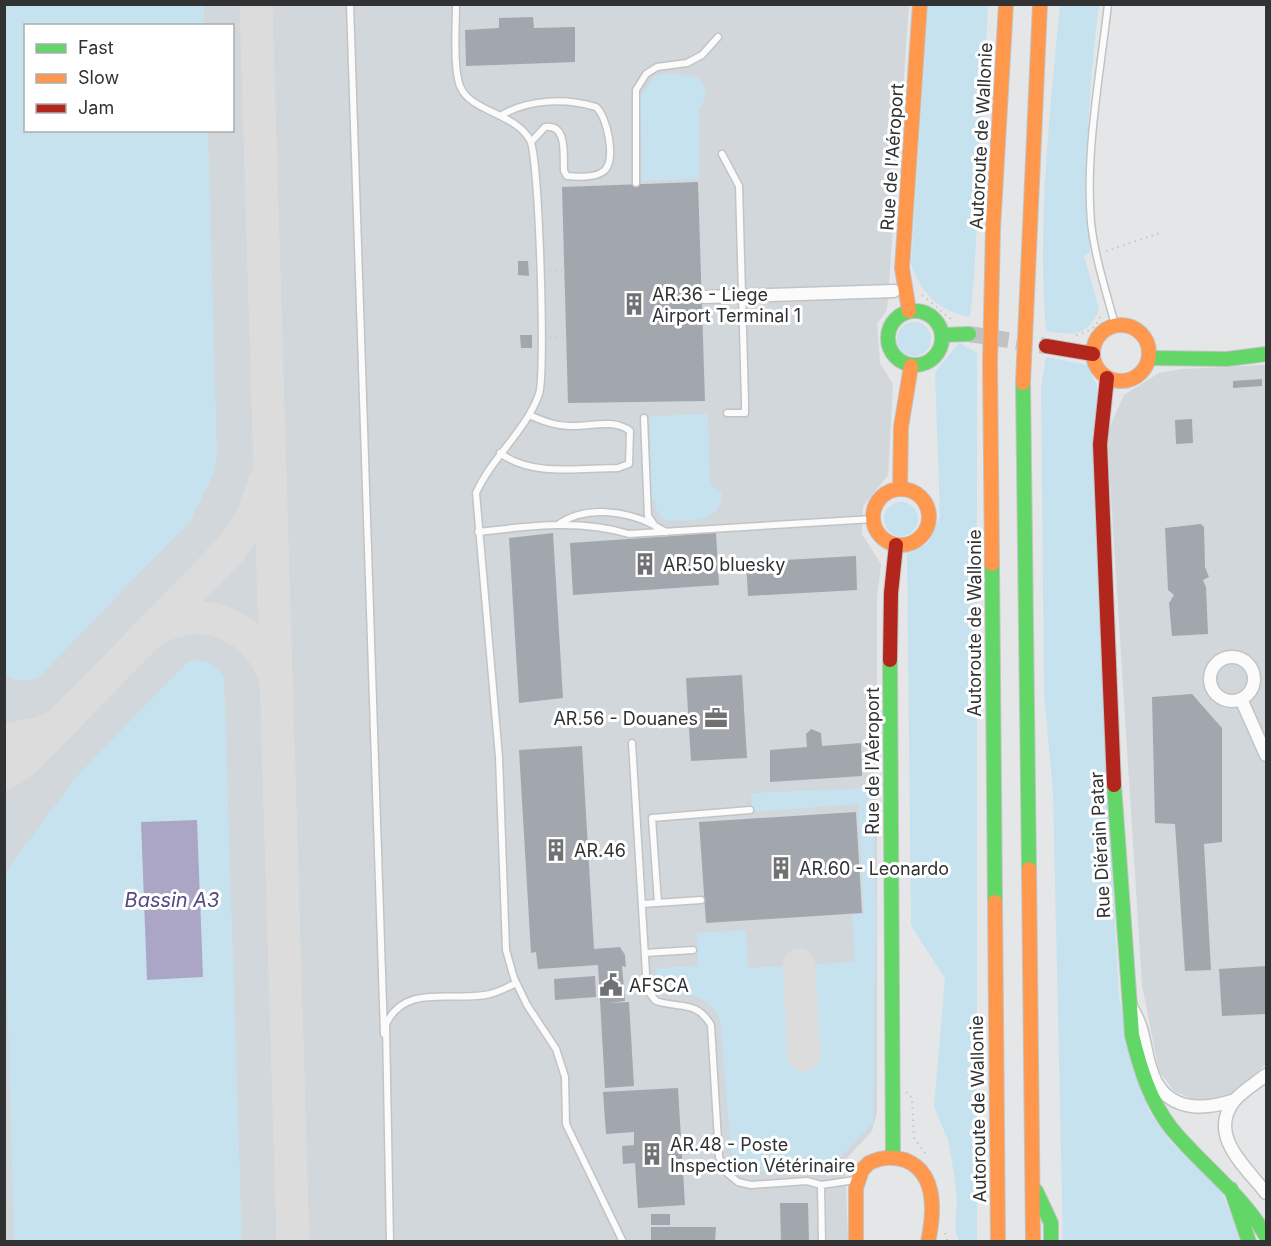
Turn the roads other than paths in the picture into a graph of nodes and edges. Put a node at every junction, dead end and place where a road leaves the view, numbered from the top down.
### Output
1 (350, 4) edge
2 (456, 4) edge
3 (920, 4) edge
4 (1006, 4) edge
5 (1040, 4) edge
6 (1108, 4) edge
7 (718, 37) dead end
8 (502, 115) junction
9 (531, 142) junction
10 (722, 154) dead end
11 (636, 183) dead end
12 (900, 290) junction
13 (742, 296) junction
14 (705, 297) dead end
15 (909, 311) junction
16 (1115, 325) junction
17 (969, 334) tunnel mouth
18 (942, 335) junction
19 (1047, 346) tunnel mouth
20 (1093, 354) junction
21 (1266, 354) edge
22 (1149, 358) junction
23 (910, 366) junction
24 (1107, 378) junction
25 (1126, 381) junction
26 (1106, 406) junction
27 (727, 414) dead end
28 (529, 415) junction
29 (644, 418) dead end
30 (500, 453) junction
31 (900, 489) junction
32 (873, 519) junction
33 (558, 524) junction
34 (655, 526) junction
35 (478, 532) junction
36 (666, 532) junction
37 (896, 545) junction
38 (1241, 699) dead end
39 (632, 743) dead end
40 (1266, 755) edge
41 (750, 810) dead end
42 (701, 900) dead end
43 (658, 903) junction
44 (642, 904) junction
45 (693, 950) dead end
46 (645, 953) junction
47 (516, 983) junction
48 (1128, 1003) junction
49 (384, 1034) junction
50 (1266, 1074) edge
51 (1235, 1100) junction
52 (893, 1156) junction
53 (858, 1179) junction
54 (1032, 1182) junction
55 (821, 1185) junction
56 (1231, 1189) junction
57 (1266, 1192) edge
58 (1266, 1236) edge
59 (390, 1242) edge
60 (623, 1242) edge
61 (822, 1242) edge
62 (856, 1242) edge
63 (928, 1242) edge
64 (998, 1242) edge
65 (1033, 1242) edge
66 (1052, 1242) edge
67 (1249, 1242) edge

1 - 49 lane
2 - 8 lane
3 - 12 main road, Rue de l'Aéroport
4 - 64 main road, Autoroute de Wallonie
5 - 54 main road
6 - 16 lane
7 - 11 lane
8 - 9 lane
8 - 9 lane
9 - 28 lane
10 - 13 lane
12 - 13 street
12 - 15 main road, Rue de l'Aéroport
13 - 14 street
13 - 27 lane
15 - 18 main road
15 - 23 main road
16 - 20 main road
16 - 22 main road
17 - 18 main road
18 - 23 main road
19 - 20 main road
20 - 24 main road
21 - 22 main road
22 - 25 main road
23 - 31 main road
24 - 25 main road
24 - 26 main road, Rue Diérain Patar
25 - 26 main road, Rue Diérain Patar
26 - 48 main road, Rue Diérain Patar
28 - 30 lane
28 - 30 lane
29 - 34 lane
30 - 35 lane
31 - 32 main road
31 - 37 main road
32 - 36 lane
32 - 37 main road
33 - 34 lane
33 - 35 lane
33 - 36 lane
34 - 36 lane
35 - 47 lane
37 - 52 main road, Rue de l'Aéroport
38 - 40 street
39 - 44 lane
41 - 43 lane
42 - 43 lane
43 - 44 lane
44 - 46 lane
45 - 46 lane
46 - 55 lane
47 - 49 lane
47 - 60 lane
48 - 51 street
48 - 56 main road, Rue Diérain Patar
49 - 59 lane
50 - 51 street
51 - 57 street
52 - 53 main road
52 - 63 main road
53 - 55 lane
53 - 62 main road
54 - 65 main road
54 - 66 main road
55 - 61 lane
56 - 58 main road, Rue Diérain Patar
56 - 67 main road

